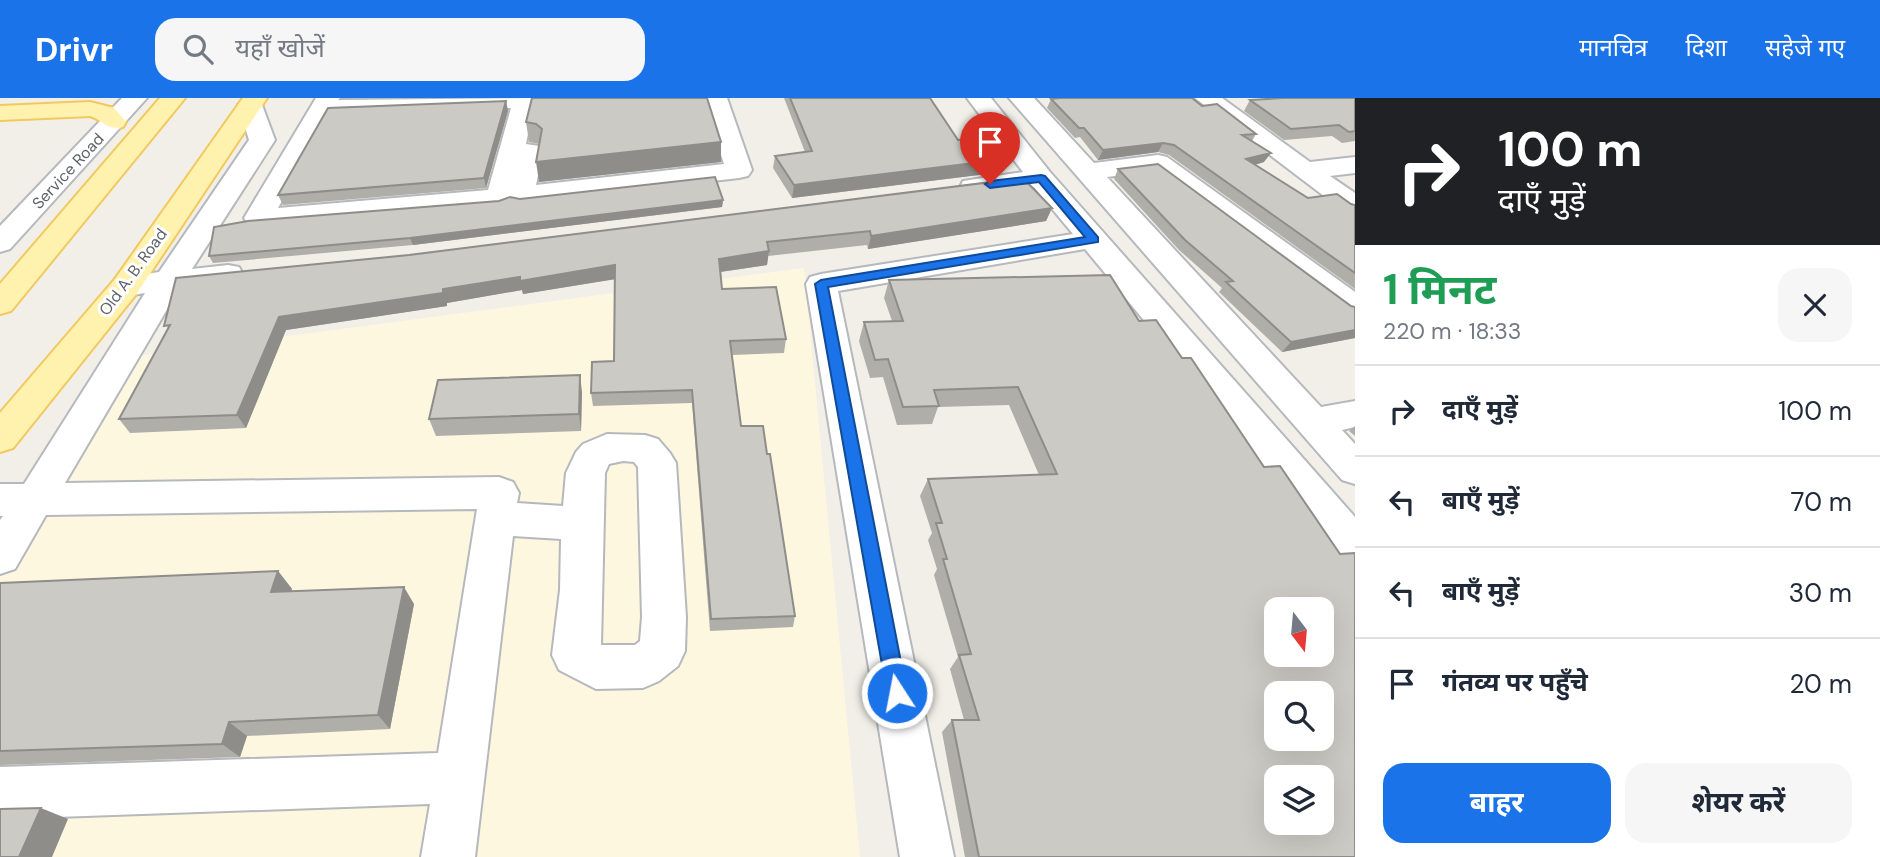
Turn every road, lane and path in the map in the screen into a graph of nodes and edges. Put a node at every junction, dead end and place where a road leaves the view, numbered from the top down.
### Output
1 (58, 98) edge
2 (135, 98) edge
3 (173, 98) edge
4 (371, 98) edge
5 (715, 98) edge
6 (979, 98) edge
7 (1021, 98) edge
8 (1207, 98) edge
9 (545, 101) edge
10 (253, 102) edge
11 (326, 102) edge
12 (0, 103) edge
13 (0, 113) edge
14 (114, 122) junction
15 (1355, 165) edge
16 (1305, 171) junction
17 (1087, 172) junction
18 (1041, 178) junction
19 (947, 190) edge
20 (1355, 206) edge
21 (1093, 239) junction
22 (0, 243) edge
23 (251, 272) edge
24 (170, 279) junction
25 (126, 286) junction
26 (0, 304) edge
27 (1355, 307) edge
28 (1355, 414) edge
29 (1313, 422) junction
30 (0, 438) edge
31 (1355, 469) edge
32 (17, 500) edge
33 (495, 519) junction
34 (582, 523) junction
35 (1355, 546) edge
36 (0, 556) edge
37 (459, 778) junction
38 (0, 793) edge
39 (448, 857) edge
40 (927, 857) edge

1 - 12 main road
2 - 14 street, Service Road
3 - 26 main road
4 - 11 street
5 - 9 street
6 - 18 street
7 - 17 street
8 - 16 street
10 - 24 street
10 - 25 main road, Old A. B. Road
11 - 11 street
13 - 14 main road
14 - 22 street, Service Road
15 - 16 street
16 - 20 street
17 - 27 street
17 - 29 street
18 - 19 street
18 - 21 street
21 - 35 street
21 - 40 street
23 - 24 street
24 - 25 street
24 - 32 street
25 - 30 main road, Old A. B. Road
28 - 29 street
29 - 31 street
32 - 33 street
32 - 36 street
33 - 34 street
33 - 37 street
34 - 34 street
37 - 38 street
37 - 39 street

